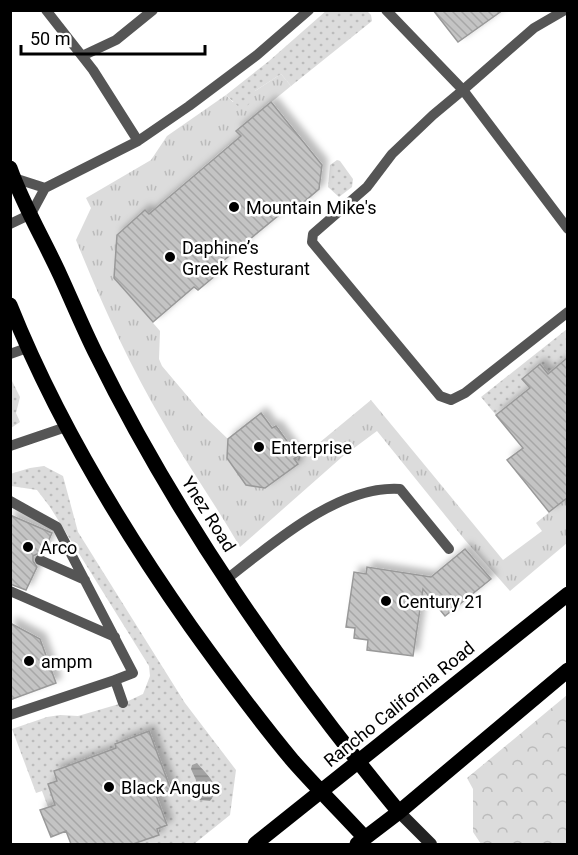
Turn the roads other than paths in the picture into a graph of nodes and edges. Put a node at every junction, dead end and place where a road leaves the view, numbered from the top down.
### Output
1 (46, 10) edge
2 (153, 10) edge
3 (309, 10) edge
4 (386, 10) edge
5 (565, 10) edge
6 (82, 56) junction
7 (463, 90) junction
8 (138, 141) junction
9 (12, 175) edge
10 (45, 188) junction
11 (31, 214) junction
12 (10, 224) edge
13 (567, 229) edge
14 (10, 305) edge
15 (567, 312) edge
16 (27, 348) junction
17 (10, 354) edge
18 (66, 427) junction
19 (10, 447) edge
20 (10, 501) edge
21 (449, 549) dead end
22 (40, 560) dead end
23 (226, 579) junction
24 (85, 580) junction
25 (10, 591) edge
26 (567, 594) edge
27 (115, 637) junction
28 (567, 670) edge
29 (114, 680) junction
30 (123, 703) dead end
31 (10, 714) edge
32 (358, 762) junction
33 (321, 791) junction
34 (399, 812) junction
35 (364, 842) edge
36 (255, 844) edge
37 (431, 844) edge

1 - 6 lane
2 - 6 lane
3 - 8 lane
4 - 7 lane
5 - 7 lane
6 - 8 lane
7 - 13 lane
7 - 15 lane
8 - 10 lane
9 - 10 lane
9 - 11 main road, Ynez Road
10 - 11 lane
11 - 12 lane
11 - 23 main road, Ynez Road
14 - 16 main road
16 - 17 lane
16 - 18 main road
18 - 19 lane
18 - 33 main road
20 - 24 lane
21 - 23 lane
22 - 24 lane
23 - 32 main road, Ynez Road
24 - 27 lane
25 - 27 lane
26 - 32 main road, Rancho California Road
27 - 29 lane
28 - 34 main road
29 - 30 lane
29 - 31 lane
32 - 33 main road, Rancho California Road
32 - 34 main road, Ynez Road
33 - 35 main road
33 - 36 main road, Rancho California Road
34 - 35 main road
34 - 37 main road, Ynez Road

